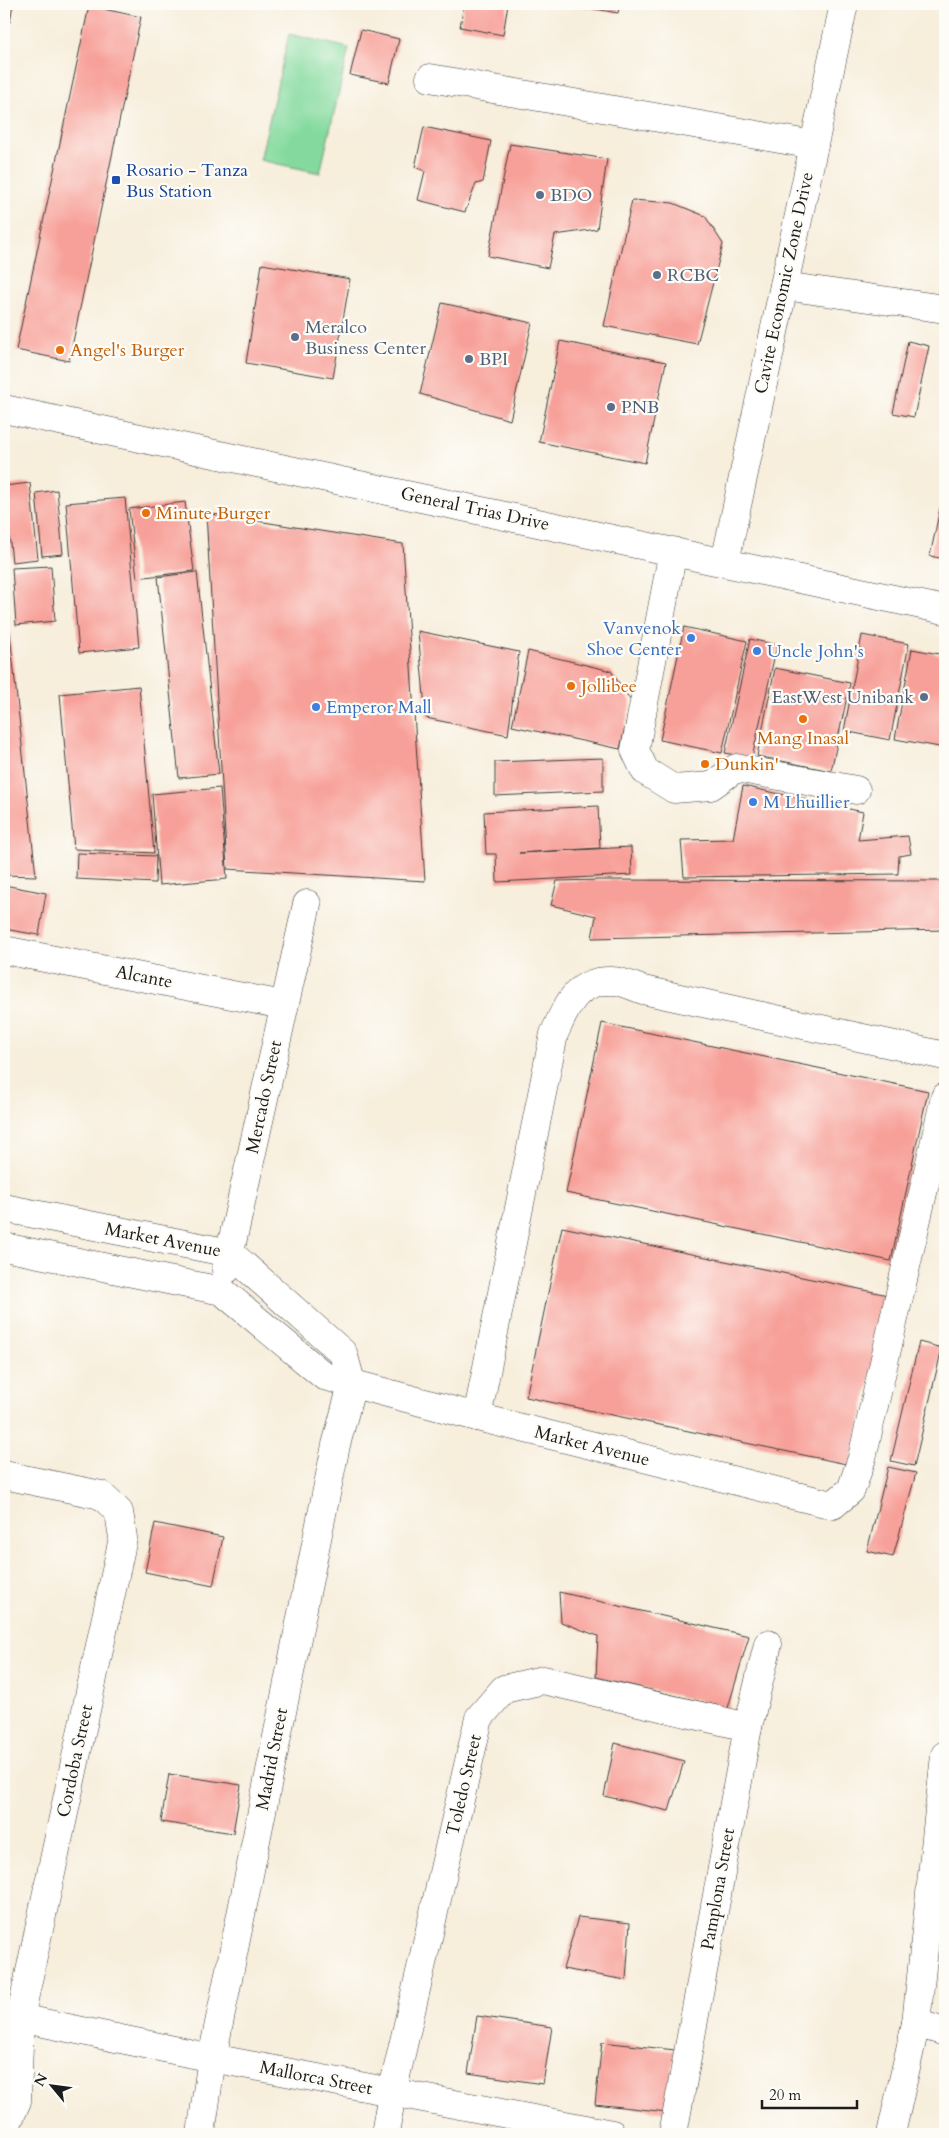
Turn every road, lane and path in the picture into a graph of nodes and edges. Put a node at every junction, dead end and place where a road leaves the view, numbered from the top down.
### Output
1 (844, 4) edge
2 (430, 78) dead end
3 (814, 145) junction
4 (784, 286) junction
5 (945, 309) edge
6 (4, 409) edge
7 (673, 551) junction
8 (725, 562) junction
9 (945, 610) edge
10 (856, 790) dead end
11 (307, 904) dead end
12 (4, 950) edge
13 (283, 1005) junction
14 (945, 1056) edge
15 (945, 1097) edge
16 (4, 1208) edge
17 (4, 1247) edge
18 (230, 1253) junction
19 (222, 1291) junction
20 (352, 1385) junction
21 (477, 1417) junction
22 (4, 1475) edge
23 (768, 1644) dead end
24 (748, 1727) junction
25 (945, 1755) edge
26 (20, 2018) junction
27 (916, 2023) junction
28 (945, 2032) edge
29 (212, 2058) junction
30 (392, 2093) junction
31 (4, 2131) edge
32 (201, 2134) edge
33 (385, 2134) edge
34 (612, 2134) edge
35 (673, 2134) edge
36 (891, 2134) edge

1 - 3 street, Cavite Economic Zone Drive
2 - 3 street
3 - 4 street, Cavite Economic Zone Drive
4 - 5 street
4 - 8 street, Cavite Economic Zone Drive
6 - 7 street, General Trias Drive
7 - 8 street, General Trias Drive
7 - 10 street
8 - 9 street, General Trias Drive
11 - 13 street, Mercado Street
12 - 13 street, Alcante
13 - 18 street, Mercado Street
14 - 21 street
15 - 21 street, Market Avenue
16 - 18 street, Market Avenue
17 - 19 street, Market Avenue
18 - 19 street, Mercado Street
18 - 20 street, Market Avenue
19 - 20 street, Market Avenue
20 - 21 street, Market Avenue
20 - 29 street, Madrid Street
22 - 26 street, Cordoba Street
23 - 24 street, Pamplona Street
24 - 30 street, Toledo Street
24 - 35 street, Pamplona Street
25 - 27 street
26 - 29 street, Mallorca Street
26 - 31 street, Cordoba Street
27 - 28 street
27 - 36 street
29 - 30 street, Mallorca Street
29 - 32 street, Madrid Street
30 - 33 street, Toledo Street
30 - 34 street, Mallorca Street

